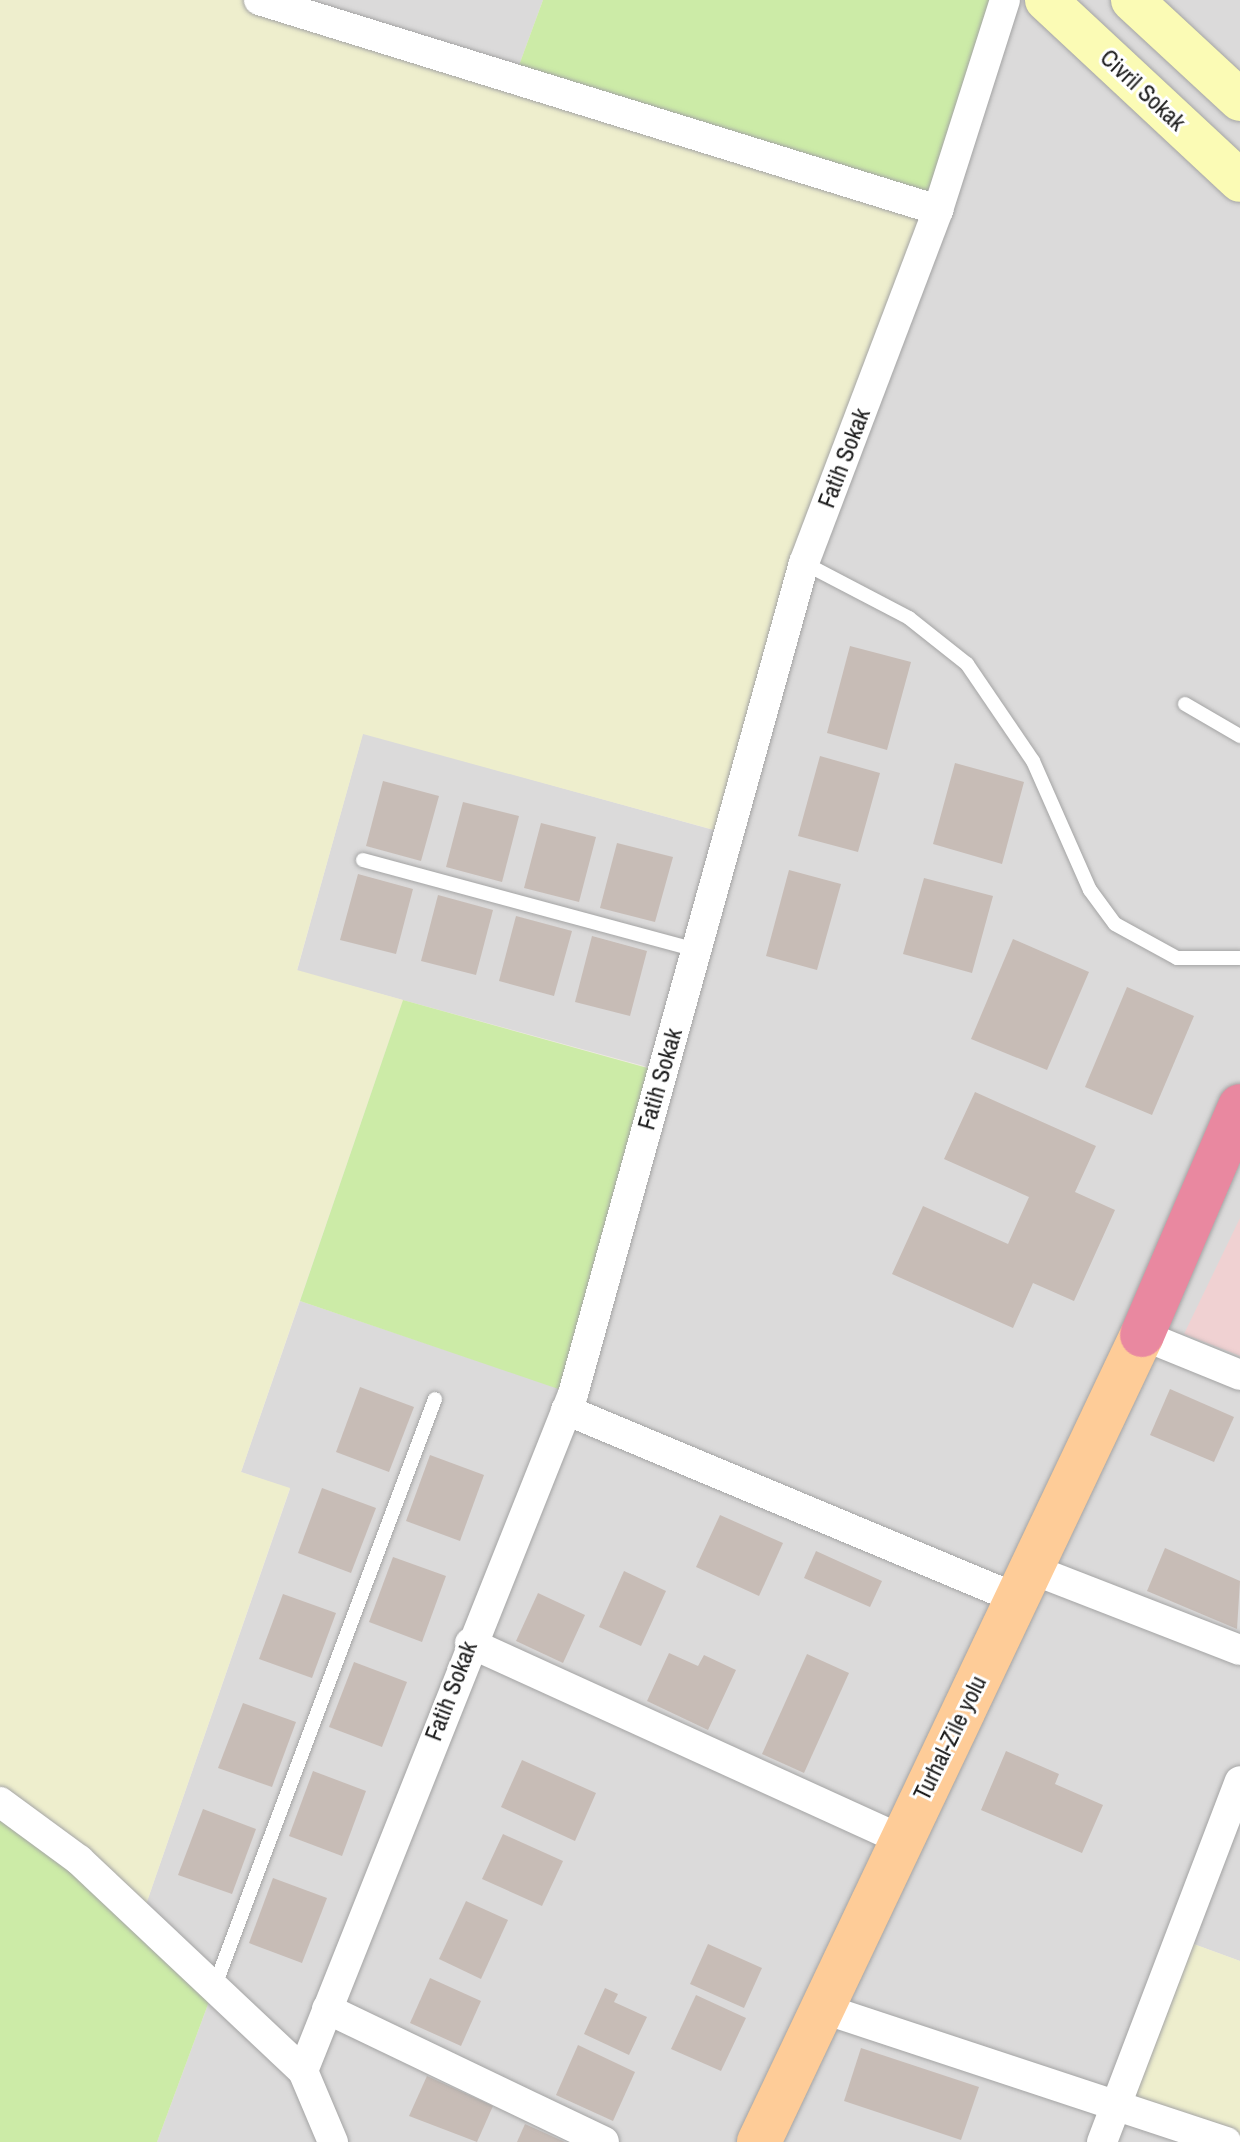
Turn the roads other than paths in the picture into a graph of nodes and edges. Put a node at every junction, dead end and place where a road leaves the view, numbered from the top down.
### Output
1 (259, 0) edge
2 (1005, 0) edge
3 (1046, 0) edge
4 (1132, 0) edge
5 (1238, 96) edge
6 (1240, 181) edge
7 (938, 210) junction
8 (804, 563) junction
9 (1185, 704) dead end
10 (1240, 736) edge
11 (363, 860) dead end
12 (696, 950) junction
13 (1240, 958) edge
14 (1240, 1106) edge
15 (1240, 1141) edge
16 (1142, 1335) junction
17 (1240, 1375) edge
18 (435, 1399) dead end
19 (566, 1410) junction
20 (1024, 1584) junction
21 (470, 1643) junction
22 (1240, 1650) edge
23 (1240, 1781) edge
24 (0, 1802) edge
25 (901, 1839) junction
26 (214, 1988) junction
27 (821, 2008) junction
28 (327, 2009) junction
29 (303, 2071) junction
30 (1117, 2106) junction
31 (333, 2142) edge
32 (604, 2142) edge
33 (759, 2142) edge
34 (1102, 2142) edge
35 (1226, 2142) edge

1 - 7 street
2 - 7 street, Fatih Sokak
3 - 6 street, Civril Sokak
4 - 5 street
7 - 8 street, Fatih Sokak
8 - 12 street, Fatih Sokak
8 - 13 lane
9 - 10 lane
11 - 12 lane
12 - 19 street, Fatih Sokak
14 - 16 highway
15 - 16 highway
16 - 17 street
16 - 20 main road, Turhal-Zile yolu
18 - 26 lane
19 - 20 street
19 - 21 street, Fatih Sokak
20 - 22 street
20 - 25 main road, Turhal-Zile yolu
21 - 25 street
21 - 28 street, Fatih Sokak
23 - 30 street
24 - 26 street
25 - 27 main road, Turhal-Zile yolu
26 - 29 street
27 - 30 street
27 - 33 main road, Turhal-Zile yolu
28 - 29 street, Fatih Sokak
28 - 32 street
29 - 31 street
30 - 34 street
30 - 35 street

